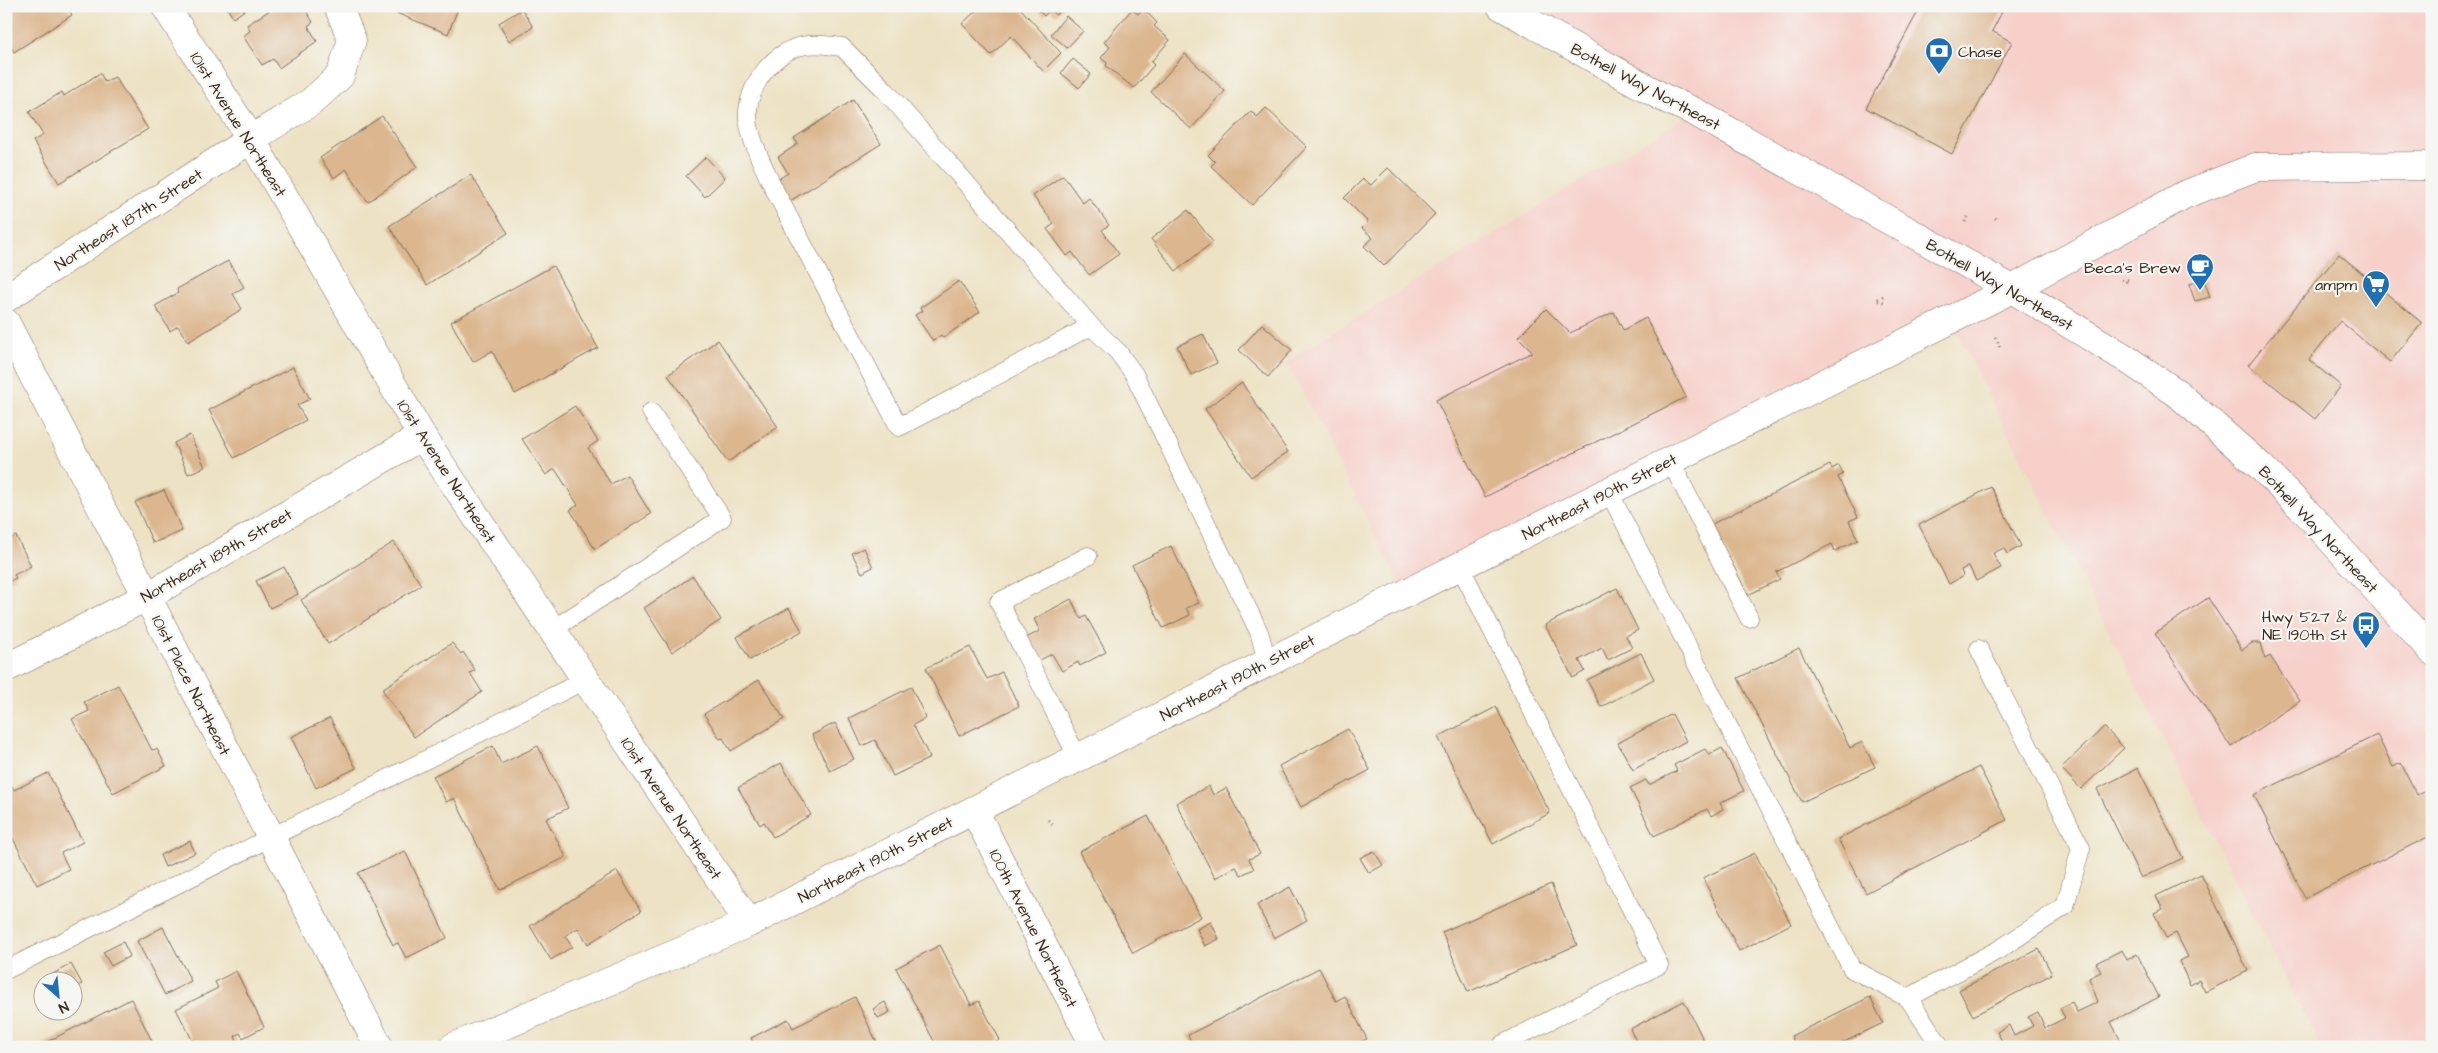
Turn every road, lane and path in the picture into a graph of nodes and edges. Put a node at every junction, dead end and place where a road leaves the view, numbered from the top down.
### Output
1 (165, 6) edge
2 (338, 6) edge
3 (1500, 6) edge
4 (250, 139) junction
5 (2432, 166) edge
6 (1968, 217) dead end
7 (1995, 218) dead end
8 (1999, 221) dead end
9 (1965, 222) dead end
10 (2122, 279) dead end
11 (2122, 284) dead end
12 (2012, 289) junction
13 (1883, 296) dead end
14 (6, 298) edge
15 (1884, 302) dead end
16 (6, 323) edge
17 (1091, 326) junction
18 (1995, 337) dead end
19 (2000, 347) dead end
20 (651, 412) dead end
21 (422, 436) junction
22 (1670, 460) junction
23 (1609, 492) junction
24 (1088, 556) dead end
25 (1460, 566) junction
26 (146, 596) junction
27 (1749, 618) dead end
28 (552, 630) junction
29 (1979, 649) dead end
30 (2432, 651) edge
31 (1268, 661) junction
32 (6, 668) edge
33 (585, 680) junction
34 (1078, 758) junction
35 (974, 810) junction
36 (1048, 820) dead end
37 (1054, 825) dead end
38 (270, 837) junction
39 (749, 923) junction
40 (6, 970) edge
41 (1908, 998) junction
42 (1503, 1044) dead end
43 (378, 1047) edge
44 (453, 1047) edge
45 (1095, 1047) edge
46 (1942, 1047) edge

1 - 4 street, 101st Avenue Northeast
2 - 4 street, Northeast 187th Street
3 - 12 street, Bothell Way Northeast
4 - 14 street, Northeast 187th Street
4 - 21 street, 101st Avenue Northeast
5 - 12 street, Northeast 190th Street
6 - 9 path
7 - 8 path
10 - 11 path
12 - 22 street, Northeast 190th Street
12 - 30 street, Bothell Way Northeast
13 - 15 path
16 - 26 street, 101st Place Northeast
17 - 17 lane
17 - 31 lane
18 - 19 path
20 - 28 lane
21 - 26 street, Northeast 189th Street
21 - 28 street, 101st Avenue Northeast
22 - 23 street, Northeast 190th Street
22 - 27 lane
23 - 25 street, Northeast 190th Street
23 - 41 lane
24 - 34 lane
25 - 31 street, Northeast 190th Street
25 - 42 lane
26 - 32 street, Northeast 189th Street
26 - 38 street, 101st Place Northeast
28 - 33 street, 101st Avenue Northeast
29 - 41 lane
31 - 34 street, Northeast 190th Street
33 - 38 lane
33 - 39 street, 101st Avenue Northeast
34 - 35 street, Northeast 190th Street
35 - 39 street, Northeast 190th Street
35 - 45 street, 100th Avenue Northeast
36 - 37 path
38 - 40 lane
38 - 43 street, 101st Place Northeast
39 - 44 street, Northeast 190th Street
41 - 46 lane

